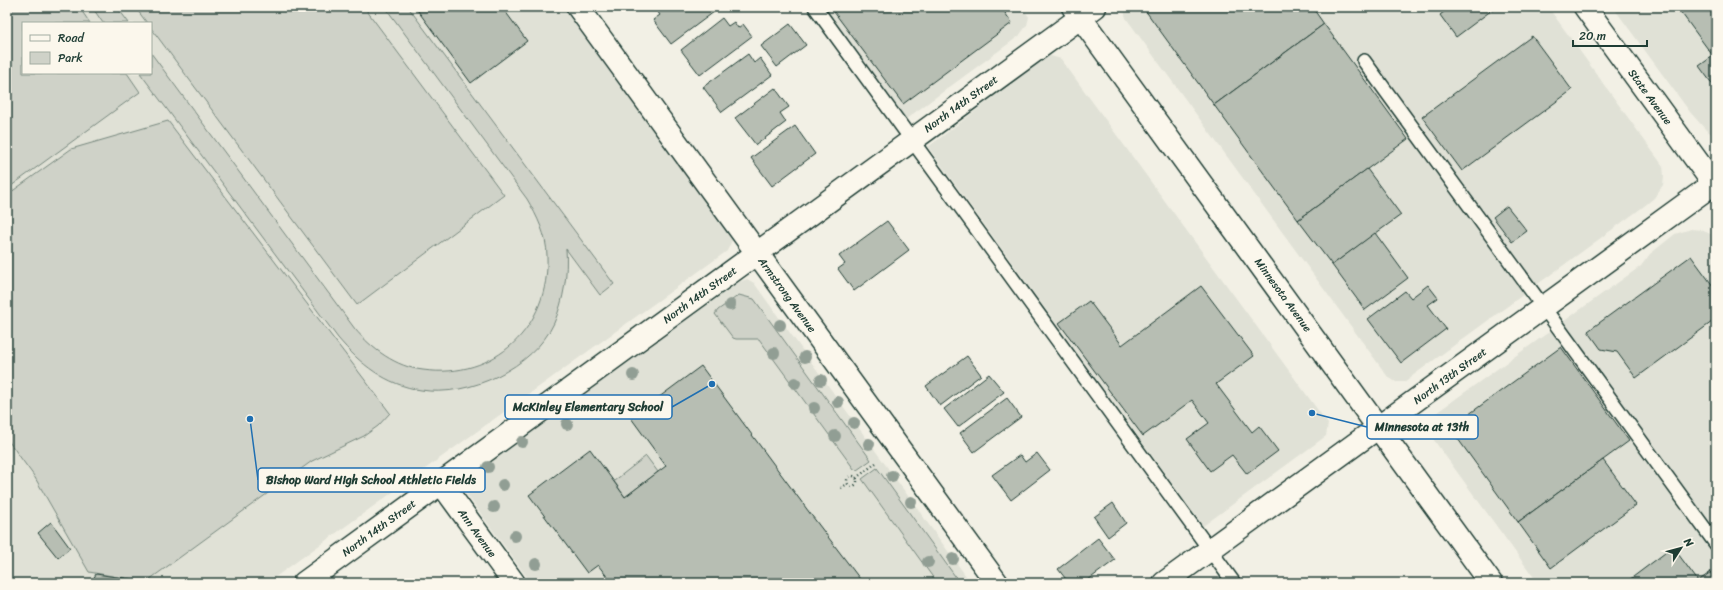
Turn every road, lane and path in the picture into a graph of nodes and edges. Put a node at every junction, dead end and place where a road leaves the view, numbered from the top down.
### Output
1 (578, 7) edge
2 (815, 7) edge
3 (1585, 7) edge
4 (1083, 10) edge
5 (1364, 61) dead end
6 (912, 140) junction
7 (1715, 184) edge
8 (757, 253) junction
9 (1543, 308) junction
10 (1379, 428) junction
11 (876, 463) dead end
12 (856, 478) junction
13 (441, 483) junction
14 (847, 484) junction
15 (841, 488) dead end
16 (1716, 544) edge
17 (1210, 549) junction
18 (304, 583) edge
19 (514, 583) edge
20 (996, 583) edge
21 (1164, 583) edge
22 (1234, 583) edge
23 (1492, 583) edge

1 - 8 street, Armstrong Avenue
2 - 6 lane
3 - 7 street, State Avenue
4 - 6 street, North 14th Street
4 - 10 street, Minnesota Avenue
5 - 9 lane
6 - 8 street, North 14th Street
6 - 17 lane
7 - 9 street, North 13th Street
8 - 13 street, North 14th Street
8 - 20 street, Armstrong Avenue
9 - 10 street, North 13th Street
9 - 16 lane
10 - 17 street, North 13th Street
10 - 23 street, Minnesota Avenue
11 - 12 path
12 - 14 path
12 - 14 path
13 - 18 street, North 14th Street
13 - 19 street, Ann Avenue
14 - 15 path
17 - 21 street, North 13th Street
17 - 22 lane

